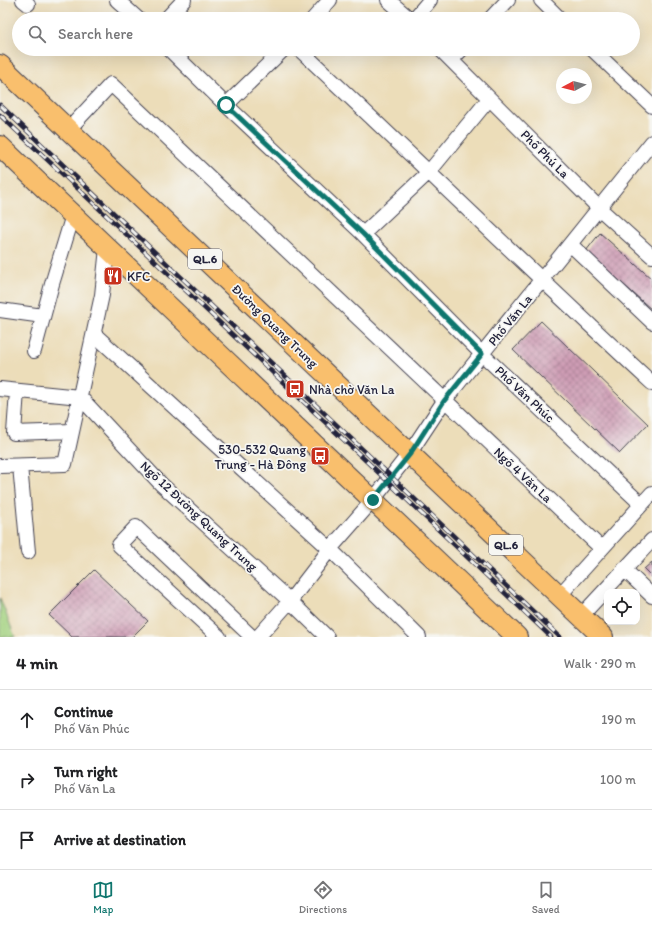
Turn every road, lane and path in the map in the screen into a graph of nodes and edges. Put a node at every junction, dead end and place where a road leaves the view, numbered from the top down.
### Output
1 (118, 0) edge
2 (184, 0) edge
3 (330, 0) edge
4 (388, 0) edge
5 (430, 0) edge
6 (508, 0) edge
7 (541, 0) edge
8 (131, 12) edge
9 (173, 12) edge
10 (319, 12) edge
11 (402, 12) edge
12 (420, 12) edge
13 (497, 12) edge
14 (553, 12) edge
15 (176, 56) edge
16 (277, 56) edge
17 (306, 56) edge
18 (447, 56) edge
19 (455, 56) edge
20 (599, 56) edge
21 (451, 60) junction
22 (0, 65) edge
23 (489, 99) junction
24 (226, 105) junction
25 (652, 106) edge
26 (68, 130) junction
27 (0, 146) edge
28 (650, 151) edge
29 (429, 172) junction
30 (600, 209) junction
31 (73, 215) junction
32 (363, 234) junction
33 (570, 244) junction
34 (108, 248) junction
35 (652, 256) edge
36 (542, 281) junction
37 (0, 310) edge
38 (43, 316) junction
39 (652, 322) edge
40 (94, 334) junction
41 (34, 351) dead end
42 (482, 354) junction
43 (652, 383) edge
44 (0, 389) edge
45 (17, 391) junction
46 (80, 397) junction
47 (444, 401) junction
48 (72, 431) junction
49 (410, 454) junction
50 (0, 466) edge
51 (20, 466) junction
52 (652, 493) edge
53 (373, 500) junction
54 (641, 504) junction
55 (652, 540) edge
56 (601, 548) junction
57 (330, 549) junction
58 (28, 552) dead end
59 (624, 569) junction
60 (559, 596) junction
61 (652, 596) edge
62 (290, 601) junction
63 (581, 616) junction
64 (219, 637) edge
65 (252, 637) edge
66 (258, 637) edge
67 (327, 637) edge
68 (420, 637) edge
69 (517, 637) edge
70 (603, 637) edge

1 - 8 street
2 - 9 street
3 - 10 street
4 - 11 street
5 - 12 street
6 - 13 street
7 - 14 street
15 - 24 street, Phố Văn Phúc
16 - 24 street
17 - 29 street
18 - 21 street, Phố Phú La
19 - 21 street
20 - 25 street
21 - 23 street, Phố Phú La
22 - 26 highway, Đường Quang Trung / QL.6
23 - 29 street
23 - 30 street, Phố Phú La
24 - 32 street, Phố Văn Phúc
26 - 47 street, Ngõ 4 Văn La
26 - 49 highway, Đường Quang Trung / QL.6
27 - 31 highway
28 - 30 street, Phố Văn La
29 - 32 street
29 - 36 street
30 - 33 street, Phố Văn La
30 - 35 street, Phố Phú La
31 - 34 highway
31 - 38 street
32 - 42 street, Phố Văn Phúc
33 - 36 street, Phố Văn La
33 - 39 street
34 - 40 street
34 - 53 highway
36 - 42 street, Phố Văn La
36 - 43 street
37 - 38 street
38 - 41 street
40 - 46 street
40 - 57 street
42 - 47 street, Phố Văn La
42 - 54 street, Phố Văn Phúc
44 - 45 street
45 - 46 street
45 - 48 street
46 - 48 street
46 - 62 street, Ngõ 12 Đường Quang Trung
47 - 49 street, Phố Văn La
47 - 56 street, Ngõ 4 Văn La
48 - 51 street
49 - 53 street, Phố Văn La
49 - 60 highway, Đường Quang Trung / QL.6
50 - 51 street
51 - 58 street
52 - 54 street
53 - 57 street, Phố Văn La
53 - 69 highway
54 - 56 street
55 - 59 street
56 - 60 street
57 - 62 street, Phố Văn La
57 - 68 street
59 - 61 street
59 - 63 street
60 - 63 highway, Đường Quang Trung / QL.6
62 - 66 street, Phố Văn La
62 - 67 street, Ngõ 12 Đường Quang Trung
63 - 70 highway, Đường Quang Trung / QL.6
64 - 65 street

